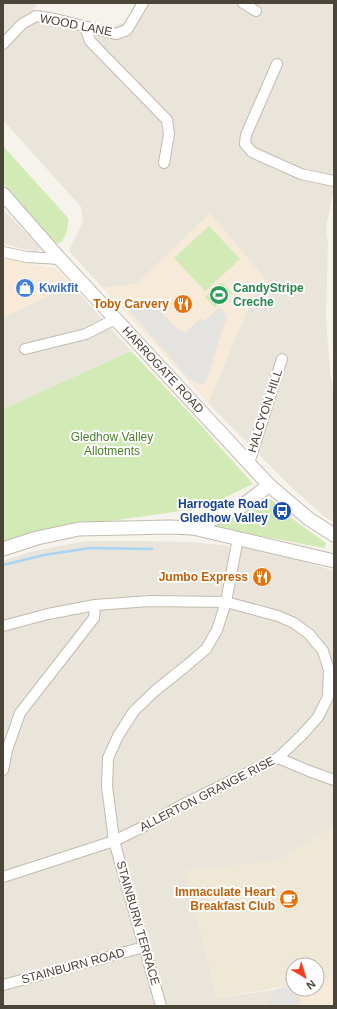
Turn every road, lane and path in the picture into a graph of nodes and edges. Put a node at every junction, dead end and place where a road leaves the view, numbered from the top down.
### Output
1 (143, 3) edge
2 (243, 3) edge
3 (256, 11) dead end
4 (85, 27) junction
5 (3, 44) edge
6 (277, 64) dead end
7 (164, 163) dead end
8 (334, 181) edge
9 (3, 194) edge
10 (3, 252) edge
11 (60, 259) junction
12 (116, 319) junction
13 (25, 349) dead end
14 (282, 359) dead end
15 (249, 463) junction
16 (269, 485) junction
17 (193, 528) junction
18 (334, 535) edge
19 (238, 538) junction
20 (3, 549) edge
21 (334, 550) edge
22 (321, 557) junction
23 (334, 561) edge
24 (226, 602) junction
25 (95, 605) junction
26 (3, 626) edge
27 (332, 670) edge
28 (278, 758) junction
29 (3, 770) edge
30 (334, 780) edge
31 (114, 841) junction
32 (3, 877) edge
33 (144, 947) junction
34 (3, 985) edge
35 (161, 1006) edge

1 - 4 street, WOOD LANE
2 - 3 street
4 - 5 street, WOOD LANE
4 - 7 street
6 - 8 street
9 - 11 street, HARROGATE ROAD
10 - 11 street
11 - 12 street, HARROGATE ROAD
12 - 13 street
12 - 15 street, HARROGATE ROAD
14 - 15 street, HALCYON HILL
15 - 16 street, HARROGATE ROAD
16 - 17 street
16 - 18 street, HARROGATE ROAD
17 - 19 street
17 - 20 street
19 - 22 street
19 - 24 street, STAINBURN TERRACE
21 - 22 street
22 - 23 street
24 - 25 street, ALLERTON GRANGE RISE
24 - 27 street, ALLERTON GRANGE RISE
24 - 31 street, STAINBURN TERRACE
25 - 26 street, ALLERTON GRANGE RISE
25 - 29 street
27 - 28 street, ALLERTON GRANGE RISE
28 - 30 street
28 - 31 street, ALLERTON GRANGE RISE
31 - 32 street, ALLERTON GRANGE RISE
31 - 33 street, STAINBURN TERRACE
33 - 34 street, STAINBURN ROAD
33 - 35 street, STAINBURN TERRACE

